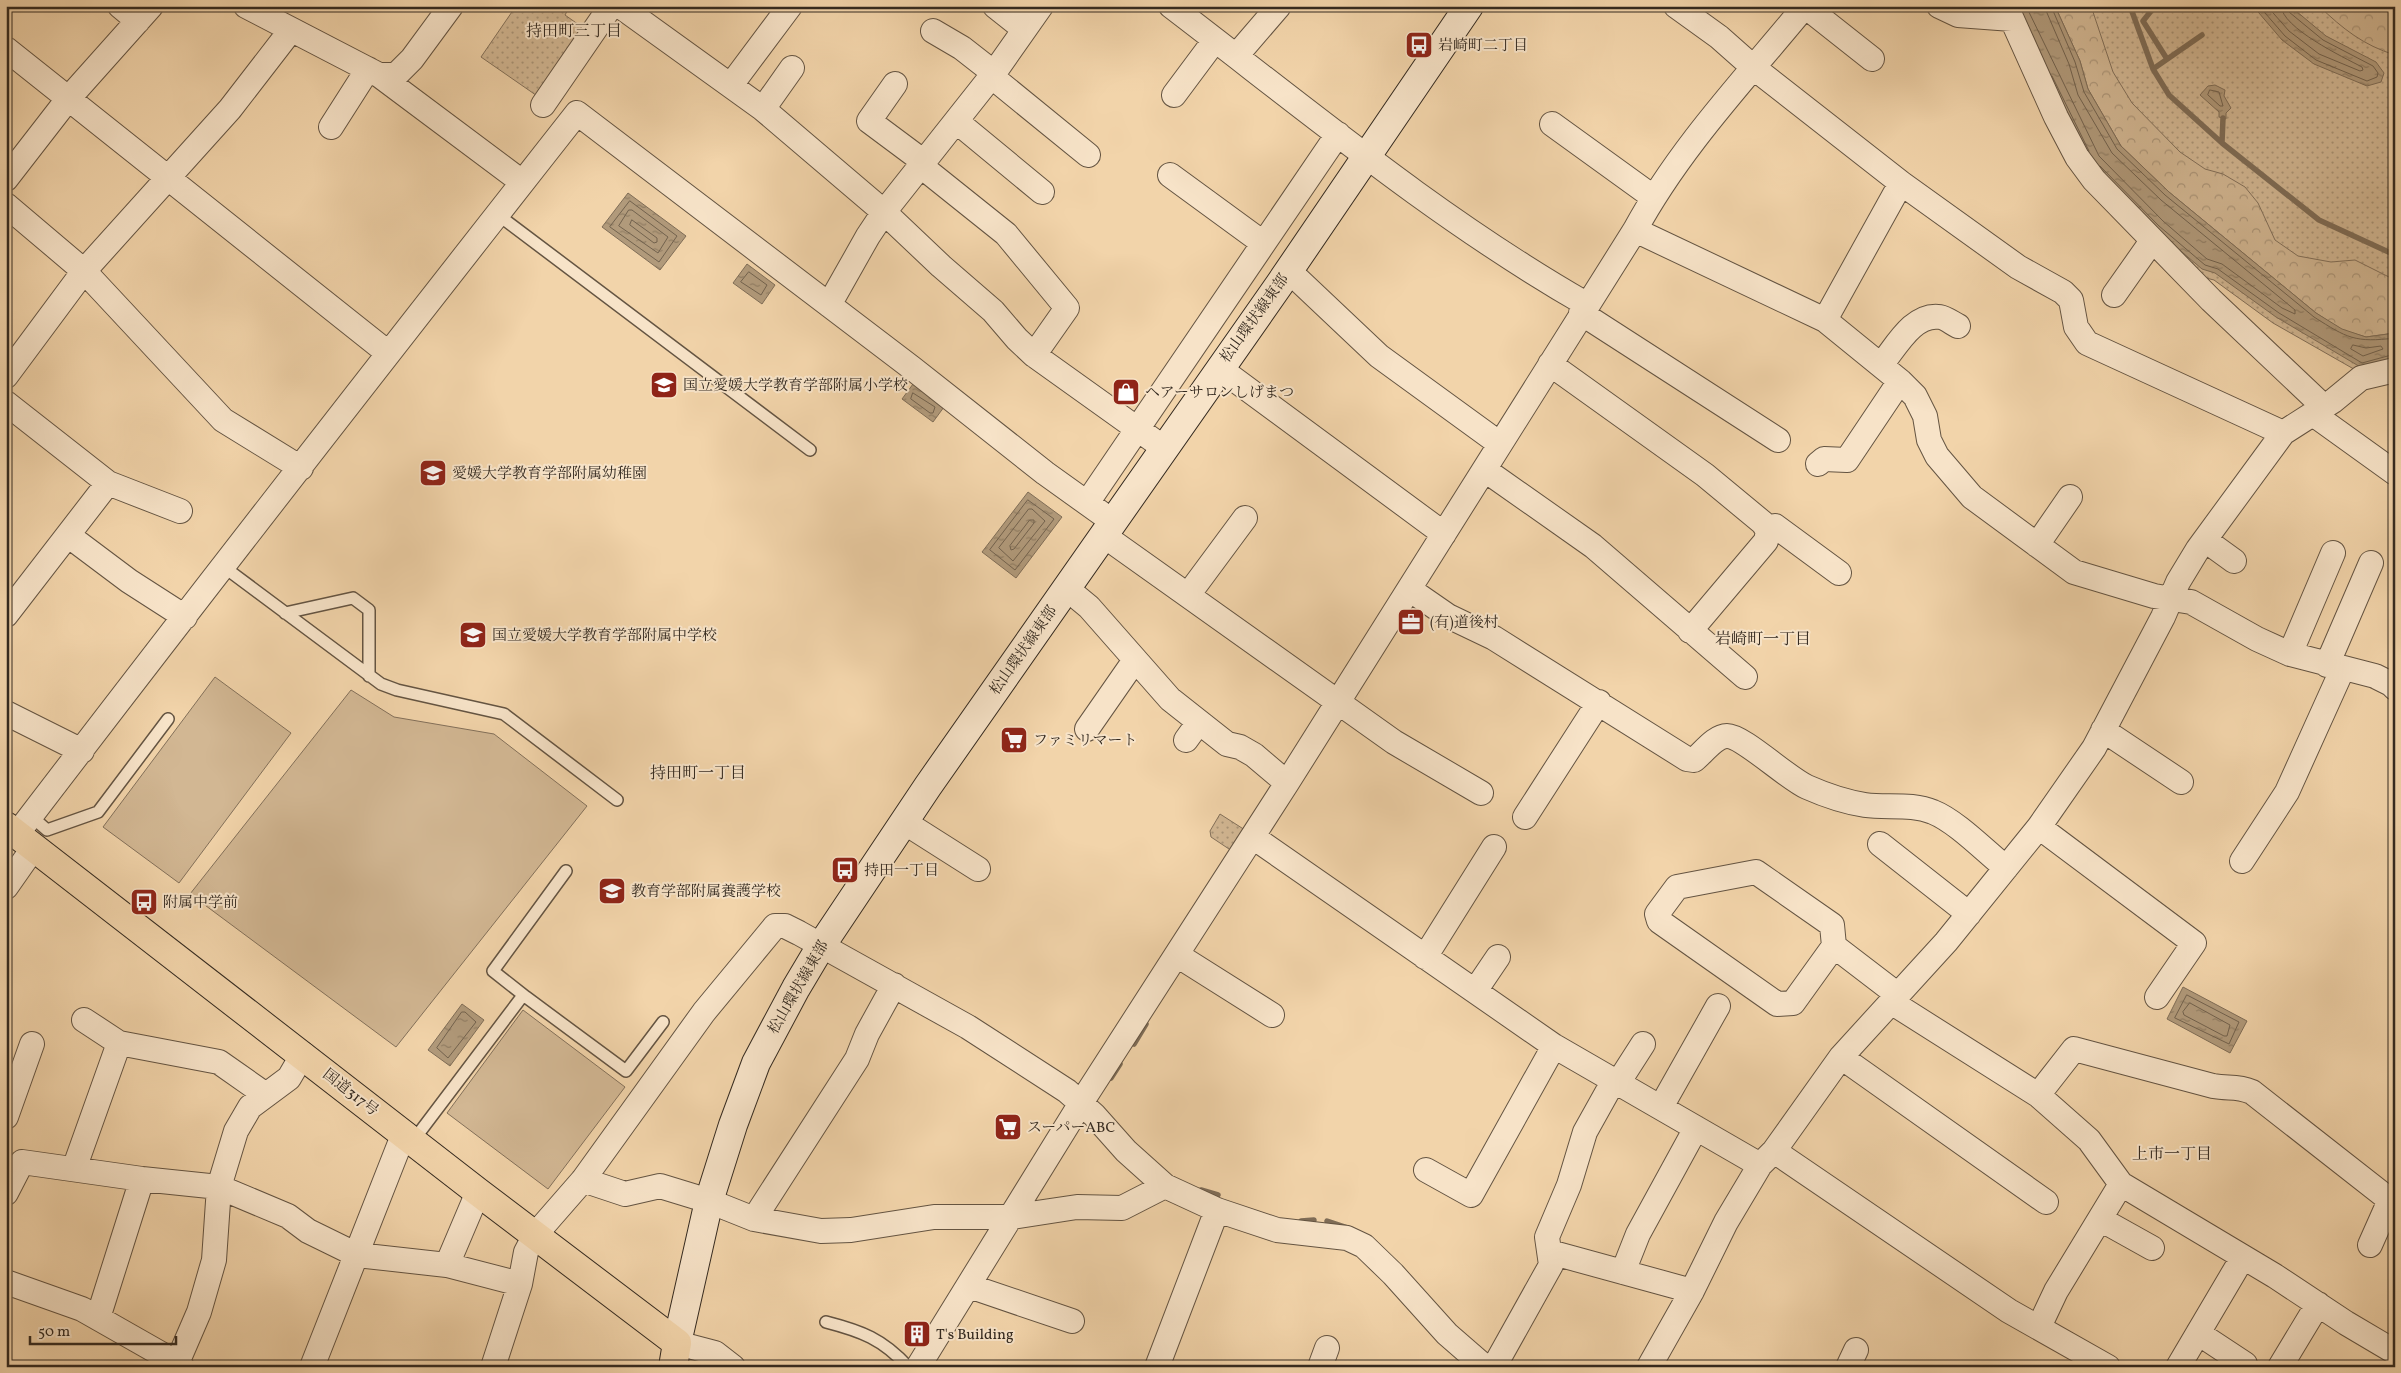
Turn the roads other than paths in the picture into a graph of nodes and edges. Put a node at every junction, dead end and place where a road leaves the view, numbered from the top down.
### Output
1 (246, 6) edge
2 (451, 6) edge
3 (611, 6) edge
4 (620, 6) edge
5 (790, 6) edge
6 (995, 6) edge
7 (1041, 6) edge
8 (1171, 6) edge
9 (1279, 6) edge
10 (1469, 6) edge
11 (1676, 6) edge
12 (1805, 6) edge
13 (1939, 6) edge
14 (136, 11) edge
15 (2009, 13) edge
16 (1024, 29) junction
17 (291, 30) junction
18 (933, 31) dead end
19 (1215, 40) junction
20 (6, 49) edge
21 (1236, 56) junction
22 (1872, 59) dead end
23 (792, 68) dead end
24 (1754, 68) junction
25 (374, 72) junction
26 (993, 74) junction
27 (895, 84) dead end
28 (731, 85) junction
29 (1174, 95) dead end
30 (68, 99) junction
31 (543, 106) dead end
32 (763, 109) junction
33 (956, 121) junction
34 (331, 127) dead end
35 (1338, 134) junction
36 (1559, 137) dead end
37 (1088, 155) dead end
38 (1366, 156) junction
39 (922, 164) junction
40 (1170, 175) dead end
41 (166, 178) junction
42 (6, 179) edge
43 (522, 182) junction
44 (1900, 183) junction
45 (1042, 192) dead end
46 (1653, 197) junction
47 (6, 205) edge
48 (884, 212) junction
49 (497, 214) junction
50 (1635, 230) junction
51 (2152, 241) junction
52 (1263, 243) junction
53 (1288, 270) junction
54 (84, 271) junction
55 (2114, 295) dead end
56 (829, 305) junction
57 (1584, 309) junction
58 (1825, 320) junction
59 (1958, 326) dead end
60 (388, 353) junction
61 (1034, 355) junction
62 (1550, 364) junction
63 (1881, 365) junction
64 (1219, 368) junction
65 (2395, 370) edge
66 (6, 376) edge
67 (1900, 381) junction
68 (6, 403) edge
69 (2318, 410) junction
70 (1137, 429) junction
71 (2283, 433) junction
72 (1778, 440) dead end
73 (1500, 444) junction
74 (1164, 448) junction
75 (810, 450) dead end
76 (1818, 464) dead end
77 (301, 468) junction
78 (1485, 470) junction
79 (2395, 473) edge
80 (108, 483) junction
81 (2070, 497) dead end
82 (1087, 503) junction
83 (180, 511) dead end
84 (1245, 518) dead end
85 (1107, 528) junction
86 (1768, 531) junction
87 (1444, 534) junction
88 (68, 536) junction
89 (2205, 540) junction
90 (2037, 545) junction
91 (2333, 553) dead end
92 (2235, 560) dead end
93 (2370, 563) dead end
94 (224, 567) junction
95 (1839, 574) dead end
96 (1066, 588) junction
97 (1410, 589) junction
98 (1188, 595) junction
99 (2172, 598) junction
100 (285, 613) junction
101 (6, 615) edge
102 (185, 617) junction
103 (1690, 631) junction
104 (2290, 654) junction
105 (1136, 660) junction
106 (2335, 667) junction
107 (369, 676) junction
108 (1745, 677) dead end
109 (2393, 684) edge
110 (1338, 702) junction
111 (1599, 702) junction
112 (6, 713) edge
113 (168, 719) dead end
114 (1088, 729) dead end
115 (2103, 730) junction
116 (82, 751) junction
117 (2181, 782) dead end
118 (1287, 783) junction
119 (1482, 794) dead end
120 (617, 800) dead end
121 (1525, 817) dead end
122 (904, 822) junction
123 (2039, 827) junction
124 (22, 831) edge
125 (1253, 836) junction
126 (1880, 844) dead end
127 (1494, 847) dead end
128 (2242, 861) dead end
129 (2006, 868) junction
130 (978, 869) dead end
131 (566, 871) dead end
132 (6, 887) edge
133 (1969, 914) junction
134 (821, 946) junction
135 (1834, 946) junction
136 (1177, 955) junction
137 (1425, 957) junction
138 (1498, 957) dead end
139 (894, 985) junction
140 (1474, 991) junction
141 (526, 997) junction
142 (2157, 997) dead end
143 (1894, 998) junction
144 (1718, 1006) dead end
145 (1272, 1015) dead end
146 (84, 1020) dead end
147 (663, 1022) dead end
148 (119, 1043) junction
149 (32, 1044) dead end
150 (1643, 1044) dead end
151 (1554, 1046) junction
152 (303, 1054) junction
153 (1841, 1057) junction
154 (1616, 1082) junction
155 (2038, 1094) junction
156 (266, 1095) junction
157 (1081, 1103) junction
158 (1660, 1107) junction
159 (6, 1118) edge
160 (1696, 1128) junction
161 (409, 1137) junction
162 (14, 1158) edge
163 (1767, 1158) junction
164 (74, 1169) junction
165 (1426, 1170) dead end
166 (142, 1179) junction
167 (583, 1180) junction
168 (2121, 1184) junction
169 (1165, 1186) junction
170 (219, 1187) junction
171 (478, 1192) junction
172 (6, 1193) edge
173 (709, 1201) junction
174 (2046, 1202) dead end
175 (2392, 1202) edge
176 (1217, 1210) junction
177 (1011, 1217) junction
178 (2100, 1218) junction
179 (754, 1219) junction
180 (535, 1235) junction
181 (2370, 1245) dead end
182 (2152, 1248) dead end
183 (1550, 1252) junction
184 (357, 1255) junction
185 (2243, 1257) junction
186 (446, 1264) junction
187 (1622, 1272) junction
188 (6, 1282) edge
189 (520, 1284) junction
190 (969, 1286) junction
191 (1692, 1291) junction
192 (2318, 1304) junction
193 (98, 1318) junction
194 (1072, 1321) dead end
195 (826, 1322) dead end
196 (2038, 1327) junction
197 (2198, 1333) junction
198 (2395, 1352) edge
199 (675, 1355) edge
200 (2244, 1364) dead end
201 (178, 1366) edge
202 (312, 1367) edge
203 (493, 1367) edge
204 (733, 1367) edge
205 (908, 1367) edge
206 (918, 1367) edge
207 (1157, 1367) edge
208 (1485, 1367) edge
209 (1494, 1367) edge
210 (1649, 1367) edge
211 (2108, 1367) edge
212 (2178, 1367) edge
213 (2280, 1367) edge

1 - 17 street
2 - 25 street
3 - 31 street
4 - 28 street
5 - 28 street
6 - 16 street
7 - 16 street
8 - 19 street
9 - 21 street
10 - 38 street, 松山環状線東部
11 - 24 street
12 - 22 street
12 - 24 street
13 - 15 street
14 - 30 street
15 - 51 street
16 - 26 street
17 - 25 street
17 - 41 street
18 - 26 street
19 - 21 street
19 - 29 street
20 - 30 street
21 - 35 street
23 - 32 street
24 - 44 street
24 - 46 street
25 - 34 street
25 - 43 street
26 - 33 street
26 - 37 street
27 - 39 street
28 - 32 street
30 - 41 street
30 - 42 street
32 - 48 street
33 - 39 street
33 - 45 street
35 - 38 street
35 - 52 street
36 - 46 street
38 - 53 street, 松山環状線東部
38 - 57 street
39 - 48 street
39 - 61 street
40 - 52 street
41 - 54 street
41 - 60 street
43 - 49 street
43 - 56 street
44 - 58 street
44 - 71 street
46 - 50 street
47 - 54 street
48 - 56 street
48 - 61 street
49 - 60 street
49 - 75 lane
50 - 57 street
50 - 58 street
51 - 55 street
51 - 69 street
52 - 70 street
53 - 64 street, 松山環状線東部
53 - 73 street
54 - 66 street
54 - 77 street
56 - 82 street
57 - 62 street
57 - 72 street
58 - 63 street
59 - 63 street
60 - 77 street
61 - 70 street
62 - 73 street
62 - 86 street
63 - 67 street
64 - 74 street, 松山環状線東部
64 - 87 street
65 - 69 street
67 - 76 street
67 - 90 street
68 - 80 street
69 - 71 street
69 - 79 street
70 - 74 street
70 - 82 street
71 - 89 street
73 - 78 street
74 - 85 street, 松山環状線東部
77 - 94 street
78 - 87 street
78 - 103 street
80 - 83 street
80 - 88 street
81 - 90 street
82 - 85 street
84 - 98 street
85 - 96 street, 松山環状線東部
85 - 98 street
86 - 95 street
86 - 103 street
87 - 97 street
88 - 101 street
88 - 102 street
89 - 92 street
89 - 99 street
90 - 99 street
91 - 104 street
93 - 106 street
94 - 100 lane
94 - 102 street
96 - 105 street
96 - 122 street, 松山環状線東部
97 - 110 street
97 - 111 street
98 - 110 street
99 - 104 street
99 - 115 street
100 - 107 lane
100 - 107 lane
102 - 116 street
103 - 108 street
104 - 106 street
105 - 114 street
105 - 118 street
106 - 109 street
106 - 128 street
107 - 120 lane
110 - 118 street
110 - 119 street
111 - 121 street
111 - 129 street
112 - 116 street
113 - 124 lane
115 - 117 street
115 - 123 street
116 - 124 street
118 - 125 street
122 - 130 street
122 - 134 street, 松山環状線東部
123 - 129 street
123 - 142 street
124 - 132 street
124 - 152 highway, 国道317号
125 - 136 street
125 - 137 street
126 - 133 street
127 - 137 street
129 - 133 street
131 - 141 lane
133 - 143 street
134 - 139 street
134 - 167 street
134 - 173 street, 松山環状線東部
135 - 135 street
135 - 143 street
136 - 145 street
136 - 157 street
137 - 140 street
138 - 140 street
139 - 157 street
139 - 179 street
140 - 151 street
141 - 147 lane
141 - 161 lane
143 - 153 street
143 - 155 street
144 - 158 street
146 - 148 street
148 - 156 street
148 - 164 street
149 - 159 street
150 - 154 street
151 - 154 street
151 - 165 street
152 - 156 street
152 - 161 highway, 国道317号
153 - 163 street
153 - 174 street
154 - 158 street
154 - 183 street
155 - 168 street
155 - 175 street
156 - 170 street
157 - 169 street
157 - 177 street
158 - 160 street
160 - 163 street
160 - 187 street
161 - 171 highway, 国道317号
161 - 184 street
162 - 164 street
162 - 172 street
163 - 191 street
163 - 196 street
164 - 166 street
166 - 170 street
166 - 193 street
167 - 173 street
167 - 180 street
168 - 178 street
168 - 185 street
169 - 176 street
169 - 177 street
170 - 184 street
170 - 201 street
171 - 180 highway, 国道317号
171 - 186 street
173 - 179 street
173 - 199 street, 松山環状線東部
175 - 181 street
176 - 207 street
176 - 208 street
177 - 179 street
177 - 190 street
178 - 182 street
178 - 196 street
180 - 189 street
180 - 199 highway, 国道317号
183 - 187 street
183 - 209 street
184 - 186 street
184 - 202 street
185 - 192 street
185 - 197 street
186 - 189 street
187 - 191 street
188 - 193 street
189 - 203 street
190 - 194 street
190 - 206 street
191 - 210 street
192 - 198 street
192 - 213 street
193 - 201 street
195 - 205 lane
196 - 211 street
197 - 200 street
197 - 212 street
199 - 204 street

